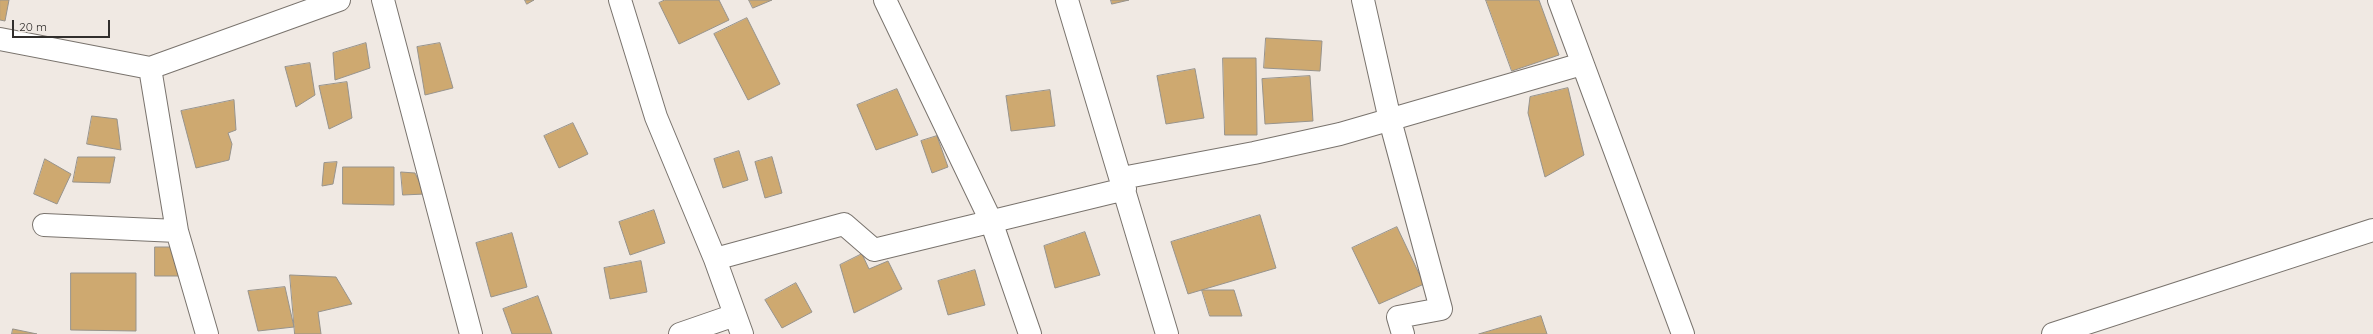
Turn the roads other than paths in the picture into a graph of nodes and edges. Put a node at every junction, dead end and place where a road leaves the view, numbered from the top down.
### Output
1 (339, 0) edge
2 (383, 0) edge
3 (620, 0) edge
4 (885, 0) edge
5 (1067, 0) edge
6 (1363, 0) edge
7 (1559, 0) edge
8 (0, 39) edge
9 (1582, 64) junction
10 (150, 68) junction
11 (1390, 120) junction
12 (1123, 183) junction
13 (991, 221) junction
14 (44, 225) dead end
15 (2373, 230) edge
16 (177, 231) junction
17 (715, 259) junction
18 (738, 325) edge
19 (207, 334) edge
20 (471, 334) edge
21 (680, 334) edge
22 (1030, 334) edge
23 (1167, 334) edge
24 (1403, 334) edge
25 (1683, 334) edge
26 (2053, 334) edge

1 - 10 street
2 - 20 street
3 - 17 street
4 - 13 street
5 - 12 street
6 - 11 street
7 - 9 street
8 - 10 street
9 - 11 street
9 - 25 street
10 - 16 street
11 - 12 street
11 - 24 street
12 - 13 street
12 - 23 street
13 - 17 street
13 - 22 street
14 - 16 street
15 - 26 street
16 - 19 street
17 - 18 street
18 - 21 street

